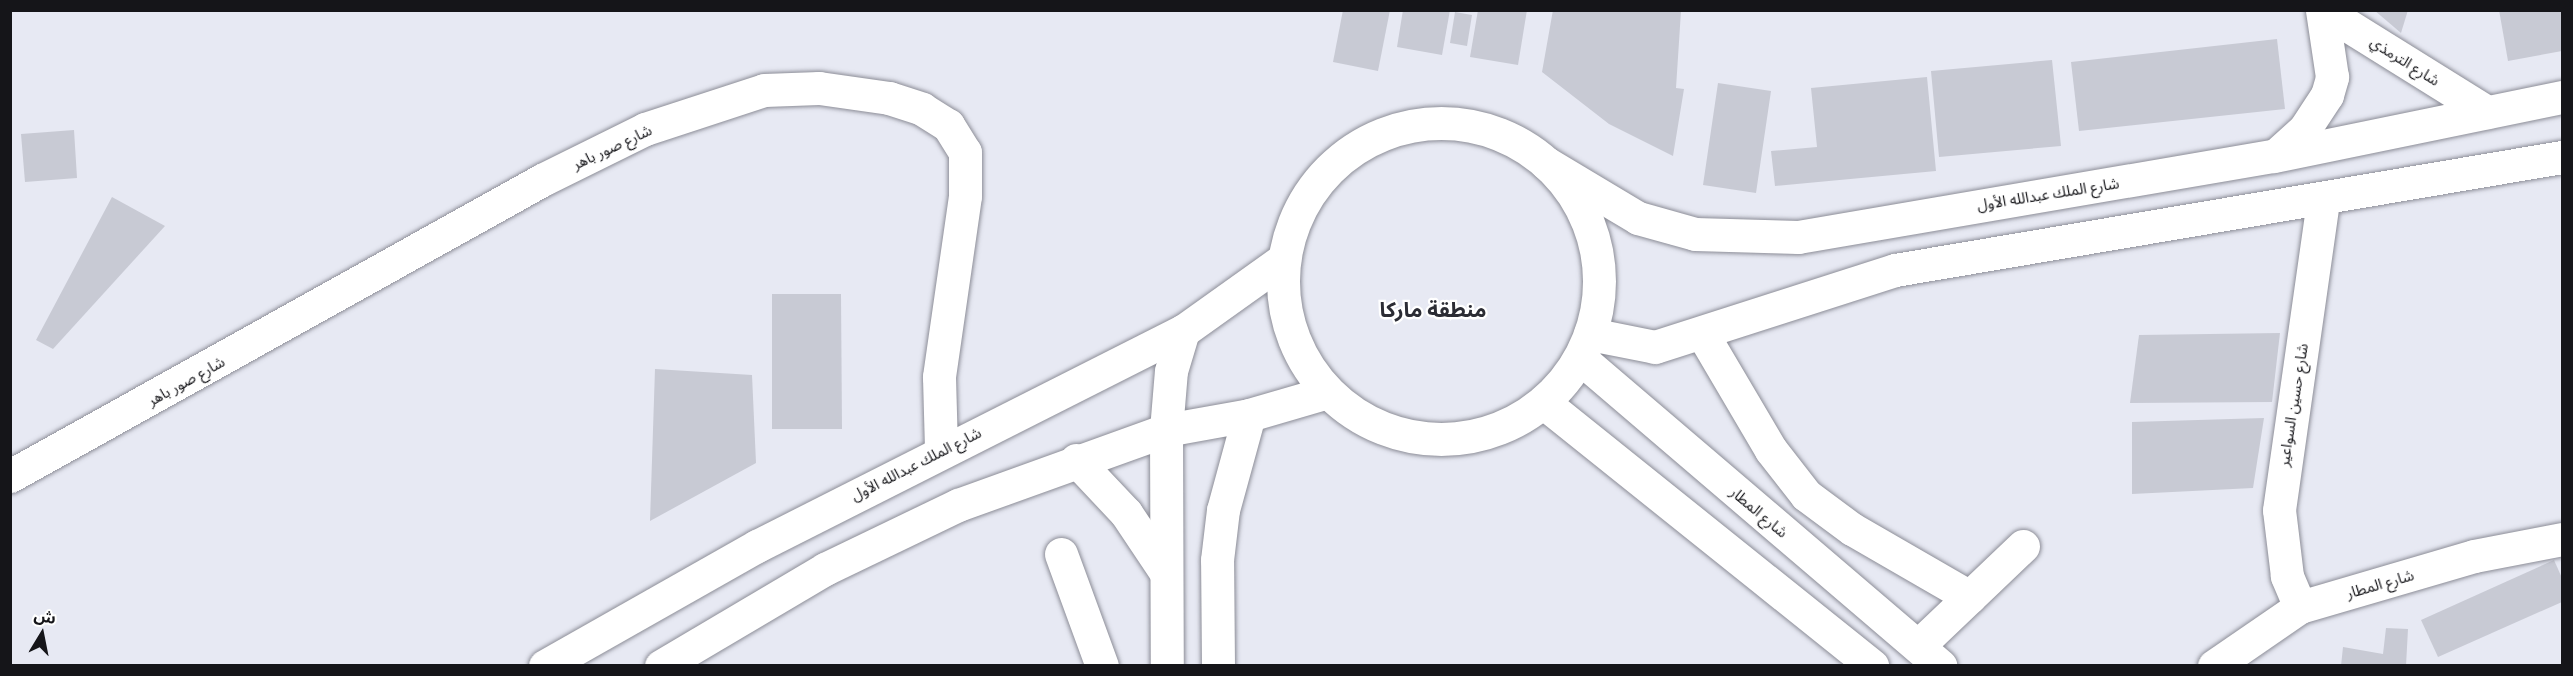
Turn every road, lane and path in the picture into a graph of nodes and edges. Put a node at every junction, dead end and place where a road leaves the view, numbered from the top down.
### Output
1 (2322, 10) edge
2 (2562, 97) edge
3 (2487, 112) junction
4 (2274, 156) junction
5 (2562, 157) edge
6 (1546, 163) junction
7 (2323, 200) junction
8 (1284, 258) junction
9 (1183, 332) junction
10 (1702, 333) junction
11 (1585, 346) junction
12 (1328, 392) junction
13 (1543, 402) junction
14 (1249, 415) junction
15 (1166, 430) junction
16 (941, 450) junction
17 (1076, 460) junction
18 (10, 476) edge
19 (2562, 539) edge
20 (2023, 546) dead end
21 (1060, 554) dead end
22 (1166, 573) junction
23 (1970, 597) junction
24 (2300, 607) junction
25 (1217, 609) junction
26 (1166, 610) junction
27 (1929, 656) edge
28 (545, 666) edge
29 (661, 666) edge
30 (1102, 666) edge
31 (1167, 666) edge
32 (1218, 666) edge
33 (1872, 666) edge
34 (2214, 666) edge

1 - 3 main road, شارع الترمذي
1 - 4 main road, شارع الترمذي
2 - 3 main road, شارع الملك عبدالله الأول
3 - 4 main road, شارع الملك عبدالله الأول
4 - 6 main road, شارع الملك عبدالله الأول
5 - 7 main road
6 - 8 main road
6 - 11 main road
7 - 10 main road
7 - 24 main road, شارع حسين السواعير
8 - 9 main road, شارع الملك عبدالله الأول
8 - 12 main road
9 - 15 main road
9 - 16 main road, شارع الملك عبدالله الأول
10 - 11 main road
10 - 23 main road
11 - 13 main road
11 - 27 main road, شارع المطار
12 - 13 main road
12 - 14 main road
13 - 33 main road
14 - 15 main road
14 - 25 main road
15 - 17 main road
15 - 22 main road
16 - 18 main road, شارع صور باهر
16 - 28 main road, شارع الملك عبدالله الأول
17 - 22 main road
17 - 29 main road
19 - 24 main road, شارع المطار
20 - 23 main road
21 - 30 main road
22 - 26 main road
23 - 27 main road
24 - 34 main road, شارع المطار
25 - 26 main road
25 - 32 main road
26 - 31 main road

